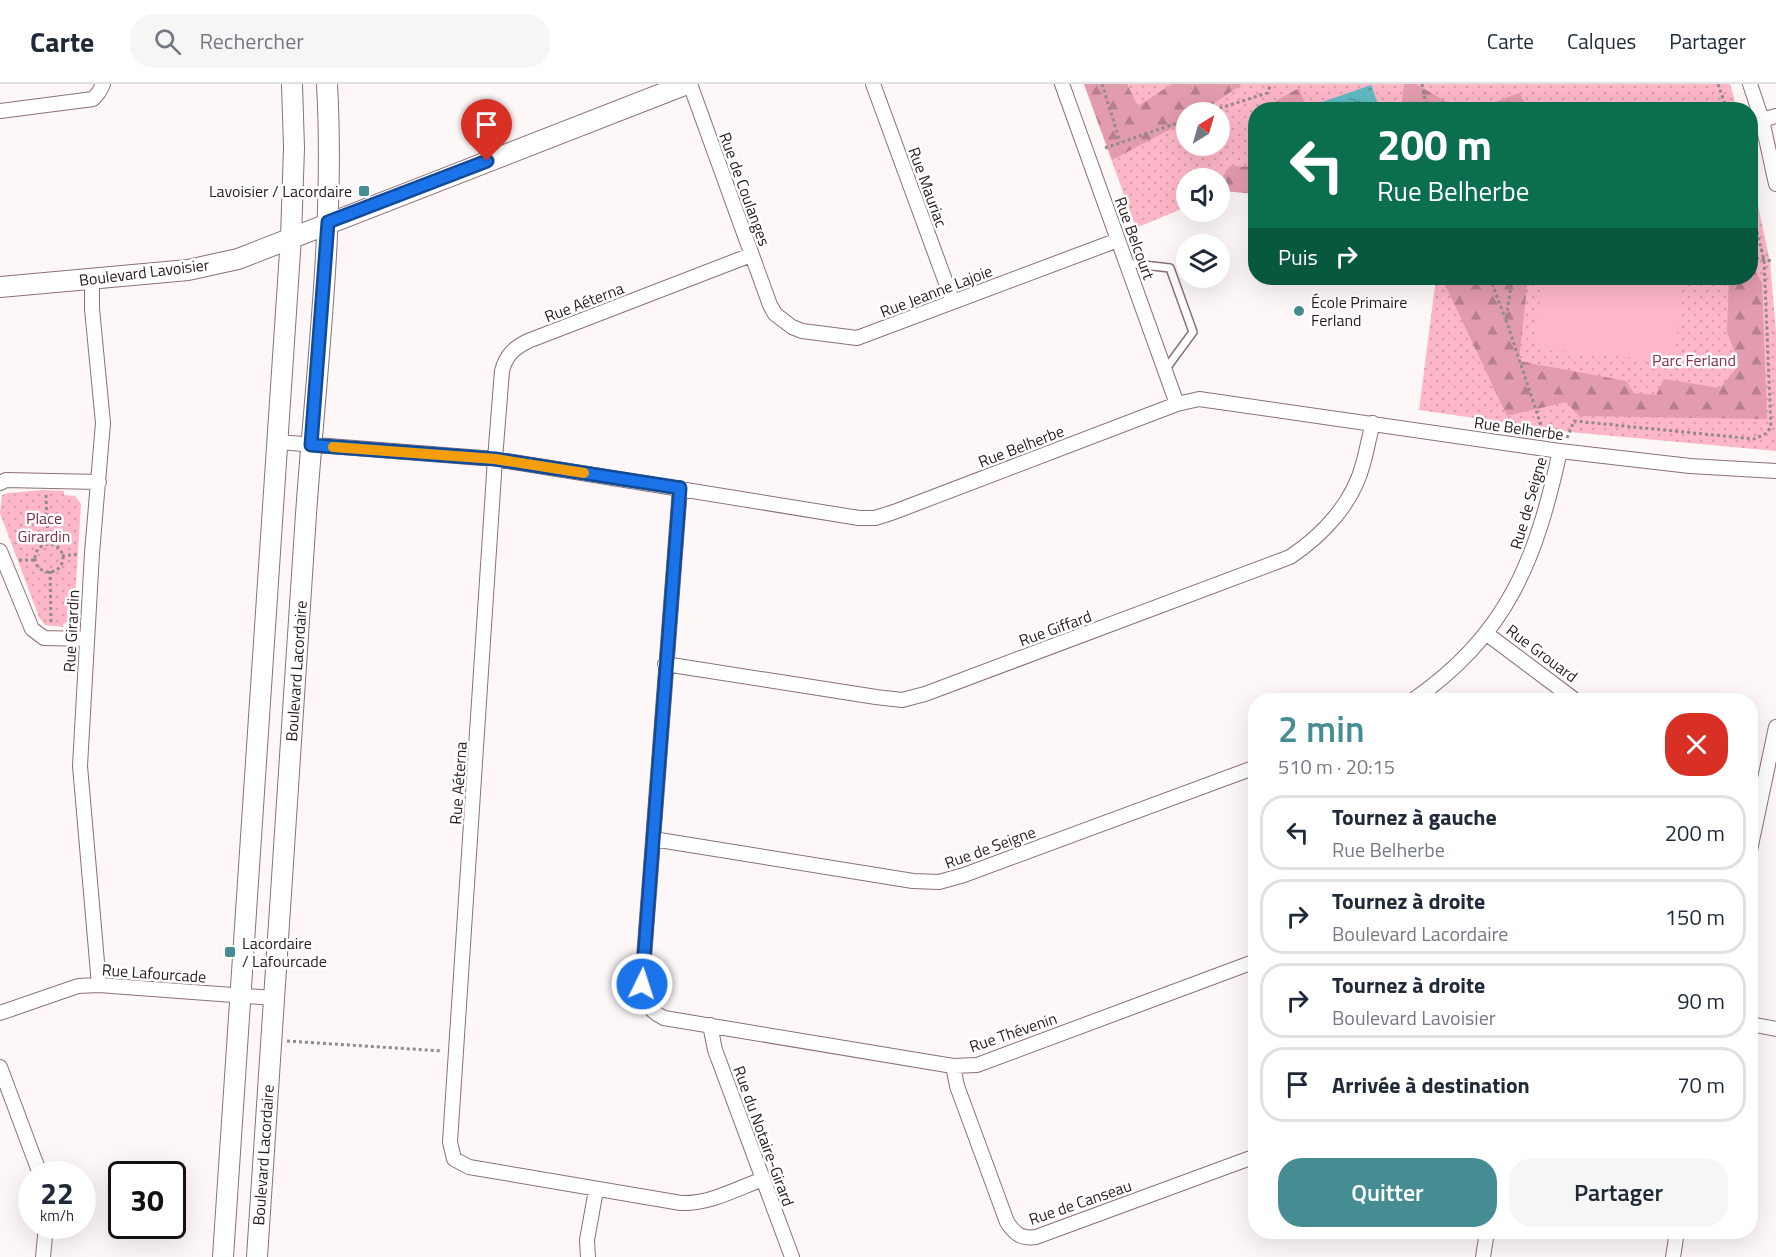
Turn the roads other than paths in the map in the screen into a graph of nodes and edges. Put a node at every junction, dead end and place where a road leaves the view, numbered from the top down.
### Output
1 (103, 84) edge
2 (291, 84) edge
3 (327, 84) edge
4 (688, 84) edge
5 (873, 84) edge
6 (1062, 84) edge
7 (1750, 84) edge
8 (1756, 102) edge
9 (1758, 108) edge
10 (0, 111) edge
11 (1776, 116) edge
12 (1762, 120) junction
13 (1776, 184) edge
14 (328, 222) junction
15 (291, 237) junction
16 (1118, 240) junction
17 (751, 255) junction
18 (1126, 263) junction
19 (92, 279) junction
20 (0, 287) edge
21 (953, 302) junction
22 (770, 305) joint
23 (1165, 370) junction
24 (1177, 404) junction
25 (1373, 423) junction
26 (278, 442) junction
27 (311, 445) junction
28 (1555, 450) junction
29 (495, 459) junction
30 (1776, 471) edge
31 (99, 482) junction
32 (0, 483) edge
33 (680, 488) junction
34 (0, 551) edge
35 (1487, 634) junction
36 (86, 639) junction
37 (665, 664) junction
38 (1424, 693) edge
39 (1566, 693) edge
40 (1776, 727) edge
41 (1248, 770) edge
42 (1758, 812) edge
43 (653, 839) junction
44 (1248, 964) edge
45 (99, 985) junction
46 (241, 995) junction
47 (274, 998) junction
48 (0, 1013) edge
49 (710, 1025) junction
50 (1758, 1026) edge
51 (1776, 1029) edge
52 (953, 1066) junction
53 (0, 1067) edge
54 (1248, 1159) edge
55 (35, 1161) edge
56 (763, 1179) junction
57 (596, 1190) junction
58 (45, 1239) edge
59 (1486, 1239) edge
60 (1676, 1239) edge
61 (43, 1257) edge
62 (223, 1257) edge
63 (257, 1257) edge
64 (588, 1257) edge
65 (792, 1257) edge
66 (1483, 1257) edge
67 (1673, 1257) edge

1 - 10 street
2 - 15 main road, Boulevard Lacordaire
3 - 14 main road, Boulevard Lacordaire
4 - 14 main road, Boulevard Lavoisier
4 - 17 street, Rue de Coulanges
5 - 21 street, Rue Mauriac
6 - 16 street, Rue Belcourt
7 - 8 street
9 - 12 street
11 - 12 street
12 - 13 street
14 - 15 main road, Boulevard Lavoisier
14 - 27 main road, Boulevard Lacordaire
15 - 19 main road, Boulevard Lavoisier
15 - 26 main road, Boulevard Lacordaire
16 - 18 street, Rue Belcourt
16 - 21 street, Rue Jeanne Lajoie
17 - 22 street, Rue de Coulanges
17 - 29 street, Rue Aéterna
18 - 23 street, Rue Belcourt
18 - 23 lane
19 - 20 main road, Boulevard Lavoisier
19 - 31 street, Rue Girardin
21 - 22 street, Rue Jeanne Lajoie
23 - 24 street, Rue Belcourt
24 - 25 street, Rue Belherbe
24 - 33 street, Rue Belherbe
25 - 28 street, Rue Belherbe
25 - 37 street, Rue Giffard
26 - 27 street, Rue Belherbe
26 - 46 main road, Boulevard Lacordaire
27 - 29 street, Rue Belherbe
27 - 47 main road, Boulevard Lacordaire
28 - 30 street, Rue Belherbe
28 - 35 street, Rue de Seigne
29 - 33 street, Rue Belherbe
29 - 57 street, Rue Aéterna
31 - 32 street
31 - 36 street, Rue Girardin
33 - 37 street
34 - 36 street
35 - 38 street, Rue de Seigne
35 - 39 street, Rue Grouard
36 - 45 street, Rue Girardin
37 - 43 street
40 - 42 street
41 - 43 street, Rue de Seigne
43 - 49 street, Rue Thévenin
44 - 52 street, Rue Thévenin
45 - 46 street, Rue Lafourcade
45 - 48 street, Rue Lafourcade
46 - 47 street, Rue Lafourcade
46 - 62 main road, Boulevard Lacordaire
47 - 63 main road, Boulevard Lacordaire
49 - 52 street, Rue Thévenin
49 - 56 street, Rue du Notaire-Girard
50 - 51 street
52 - 54 street, Rue de Canseau
53 - 55 street
56 - 57 street, Rue Aéterna
56 - 65 street, Rue du Notaire-Girard
57 - 64 street
58 - 61 street
59 - 66 street
60 - 67 street

